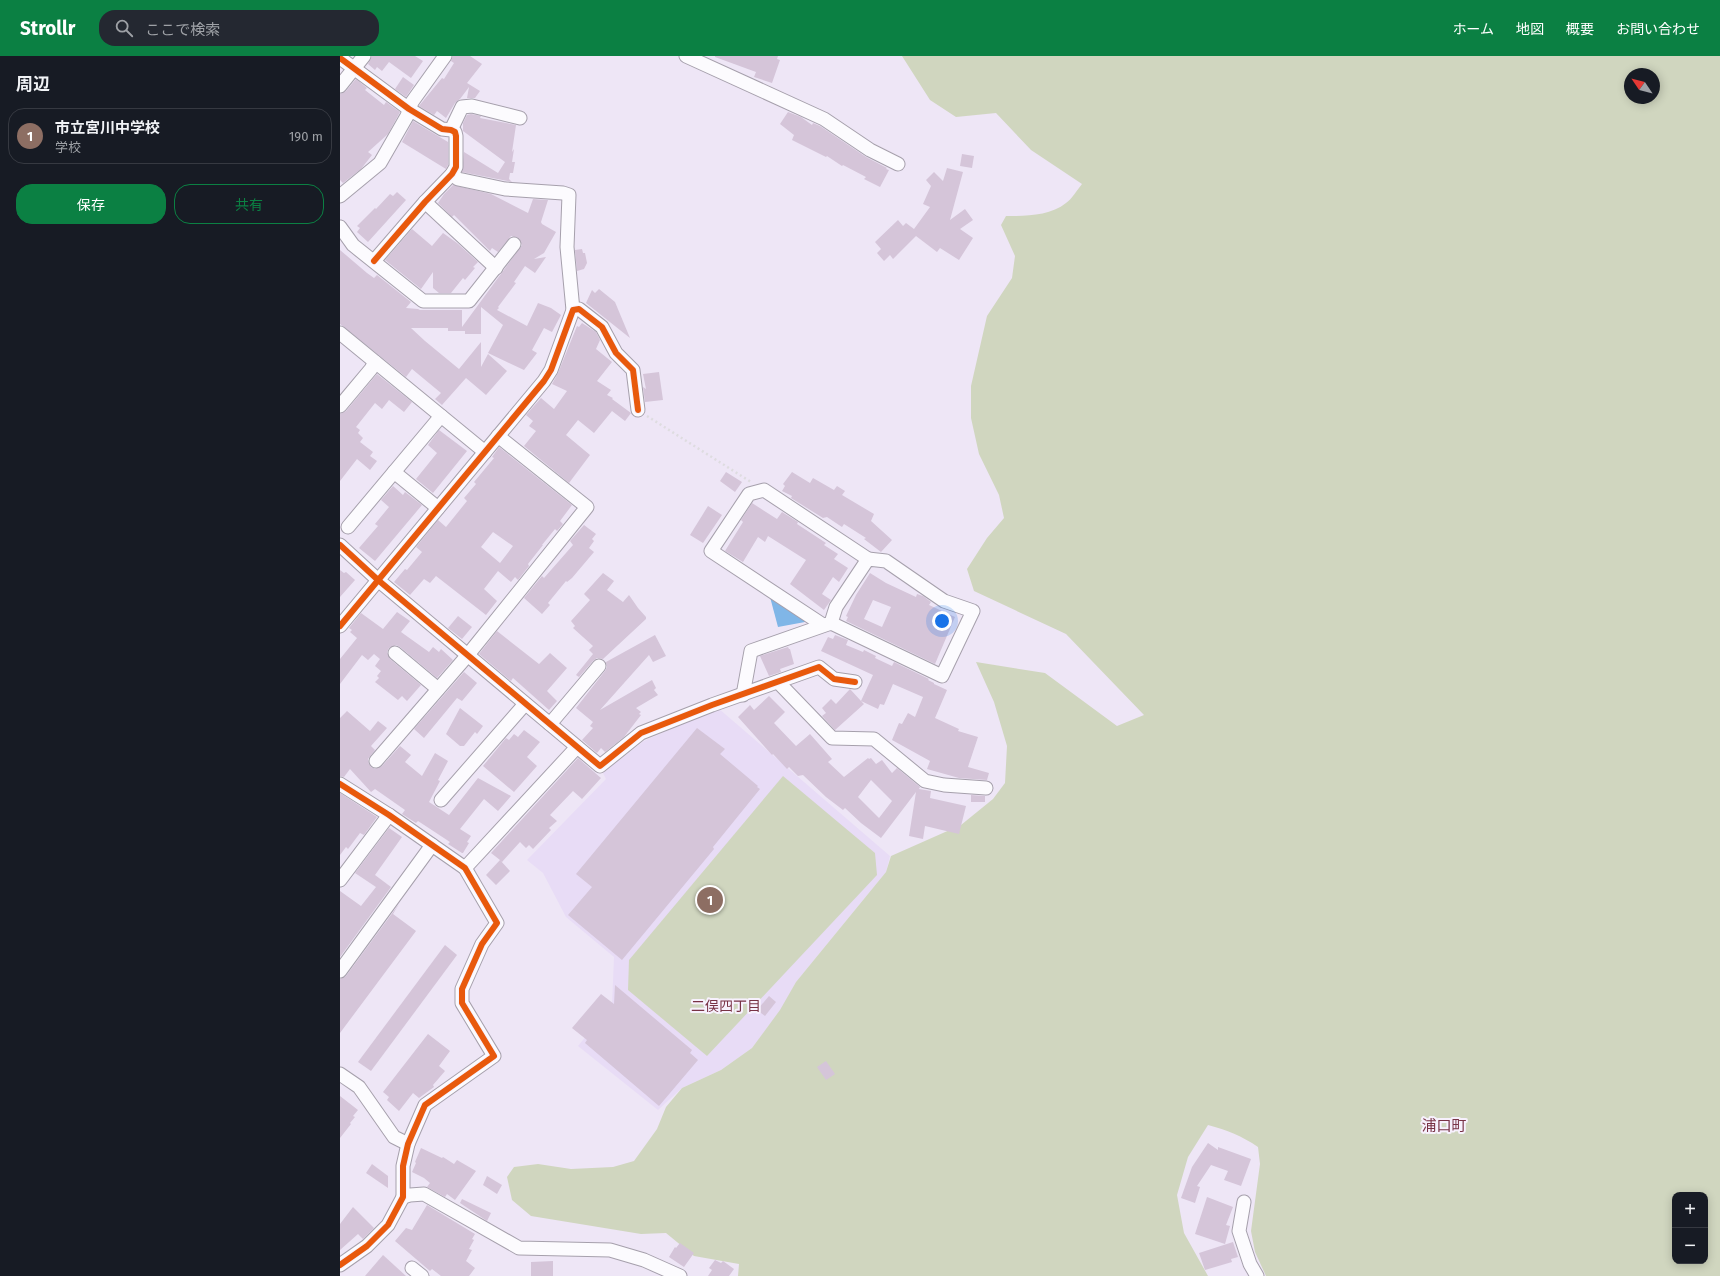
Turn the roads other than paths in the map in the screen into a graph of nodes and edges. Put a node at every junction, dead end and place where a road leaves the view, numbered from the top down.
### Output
1 (364, 56) edge
2 (445, 56) edge
3 (686, 56) edge
4 (340, 58) edge
5 (355, 68) junction
6 (340, 86) edge
7 (409, 109) junction
8 (520, 118) dead end
9 (451, 130) junction
10 (898, 164) dead end
11 (452, 174) junction
12 (340, 196) edge
13 (425, 202) junction
14 (340, 227) edge
15 (514, 244) dead end
16 (374, 261) junction
17 (496, 268) junction
18 (573, 310) junction
19 (340, 333) edge
20 (375, 362) junction
21 (340, 406) edge
22 (638, 410) road end
23 (441, 416) junction
24 (498, 436) junction
25 (484, 452) junction
26 (394, 472) junction
27 (438, 508) junction
28 (348, 527) dead end
29 (340, 545) edge
30 (868, 559) junction
31 (378, 580) junction
32 (827, 624) junction
33 (340, 626) edge
34 (395, 653) dead end
35 (467, 656) junction
36 (599, 666) dead end
37 (778, 682) junction
38 (855, 682) dead end
39 (438, 689) junction
40 (743, 695) junction
41 (525, 704) junction
42 (550, 724) junction
43 (577, 747) junction
44 (376, 761) dead end
45 (340, 784) edge
46 (986, 788) dead end
47 (441, 800) dead end
48 (389, 815) junction
49 (432, 845) junction
50 (466, 868) junction
51 (340, 880) edge
52 (340, 970) edge
53 (340, 1074) edge
54 (408, 1144) junction
55 (403, 1197) junction
56 (1244, 1202) dead end
57 (340, 1265) edge
58 (680, 1276) edge
59 (1257, 1276) edge

1 - 5 street
2 - 7 street
3 - 10 street
4 - 5 street
5 - 6 street
5 - 7 street
7 - 9 street
7 - 12 street
8 - 9 street
9 - 11 street
11 - 13 street
11 - 18 street
13 - 16 street
13 - 17 street
14 - 16 street
15 - 17 street
16 - 17 street
18 - 22 street
18 - 24 street
19 - 20 street
20 - 21 street
20 - 23 street
23 - 25 street
23 - 26 street
24 - 25 street
24 - 35 street
25 - 27 street
26 - 27 street
26 - 28 street
27 - 31 street
29 - 31 street
30 - 32 street
30 - 32 street
30 - 32 street
31 - 33 street
31 - 35 street
32 - 40 street
34 - 39 street
35 - 39 street
35 - 41 street
36 - 42 street
37 - 38 street
37 - 40 street
37 - 46 street
39 - 44 street
40 - 43 street
41 - 42 street
41 - 47 street
42 - 43 street
43 - 50 street
45 - 48 street
48 - 49 street
48 - 51 street
49 - 50 street
49 - 52 street
50 - 54 street
53 - 54 street
54 - 55 street
55 - 57 street
55 - 58 street
56 - 59 street

